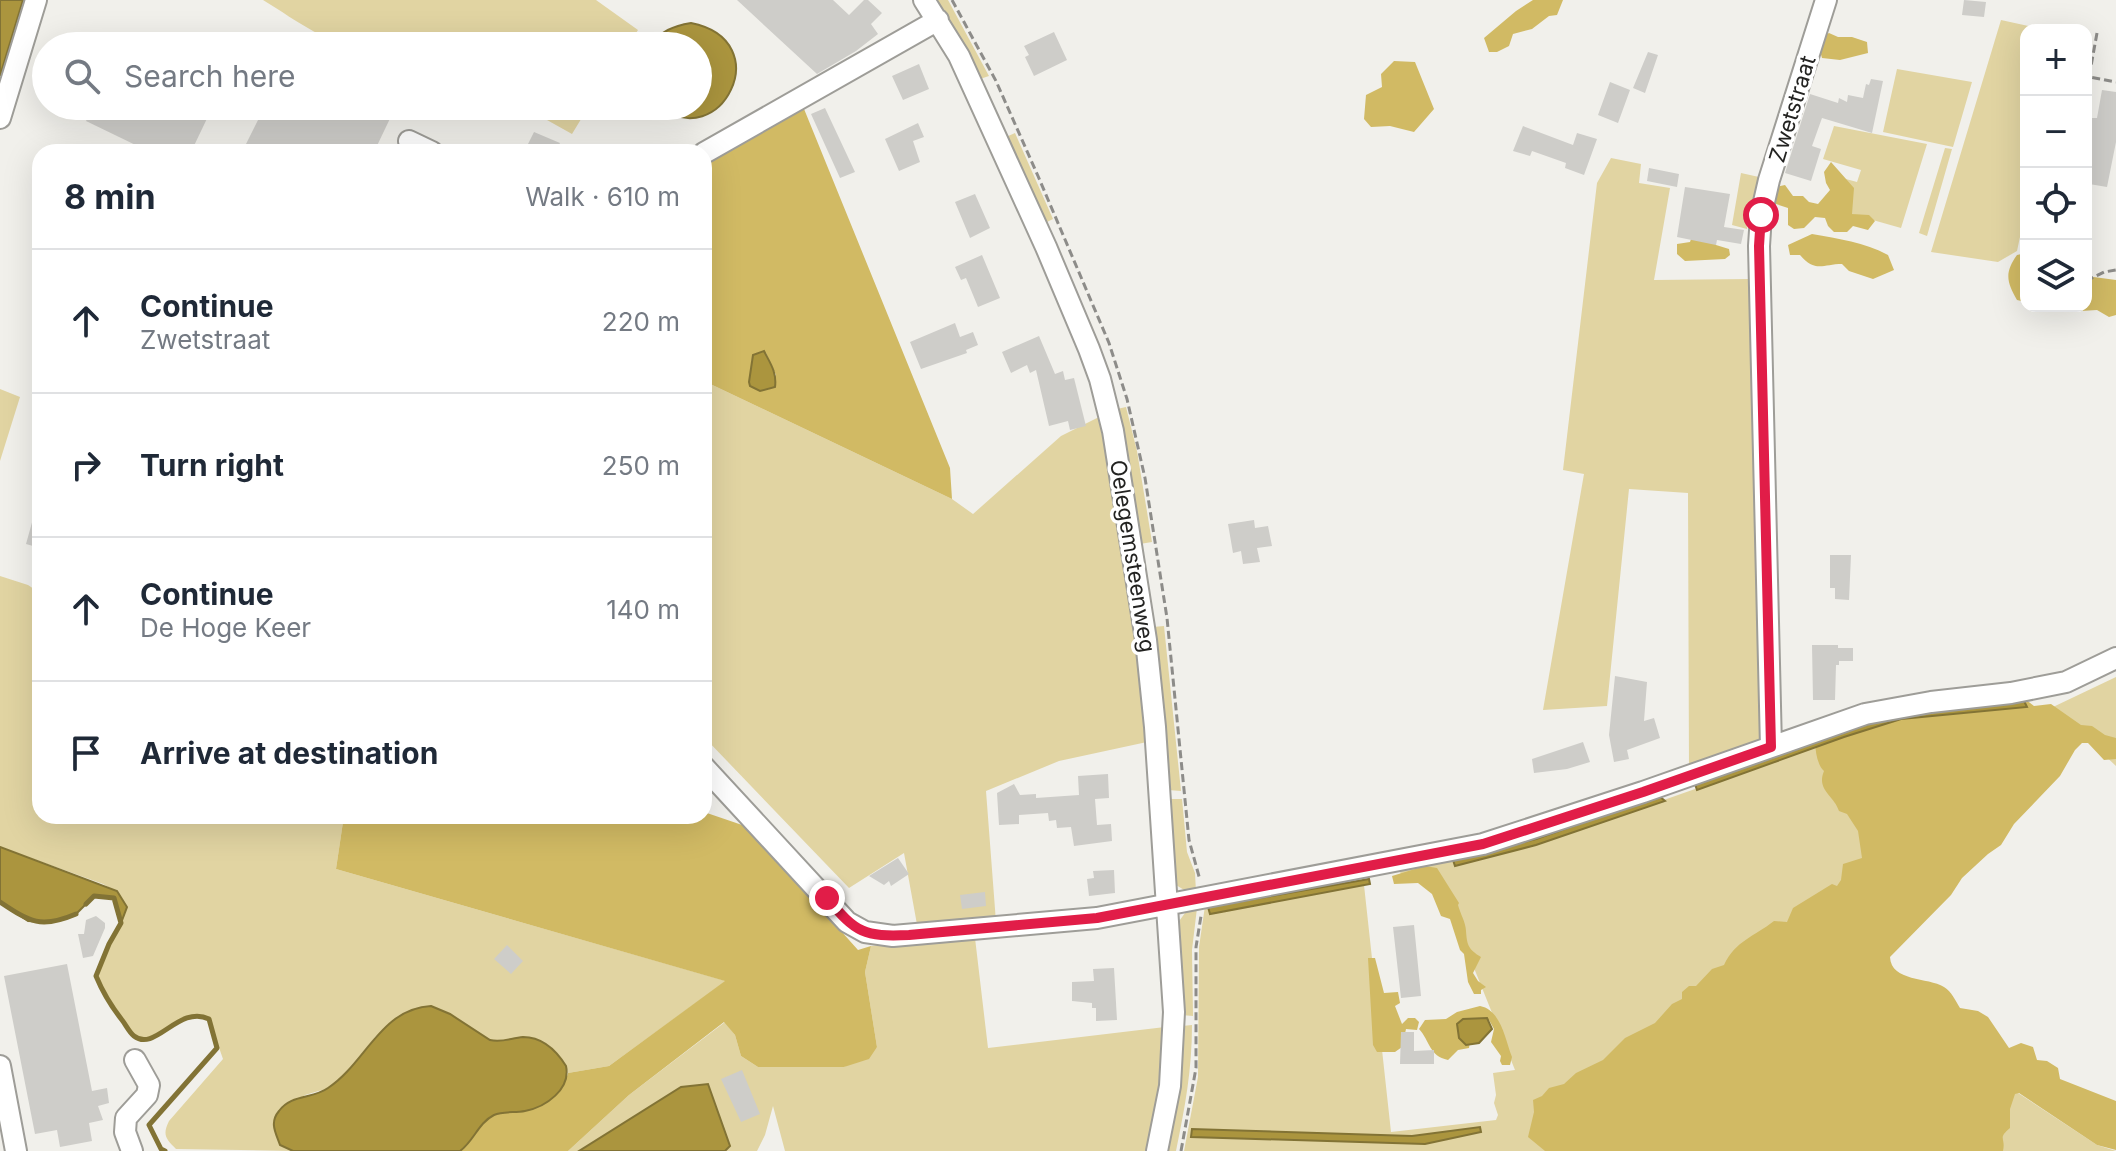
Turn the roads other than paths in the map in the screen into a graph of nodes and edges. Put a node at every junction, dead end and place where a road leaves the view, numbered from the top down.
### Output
1 (36, 0) edge
2 (924, 0) edge
3 (1826, 0) edge
4 (938, 20) junction
5 (0, 118) edge
6 (409, 141) dead end
7 (415, 144) edge
8 (712, 148) edge
9 (2116, 658) edge
10 (1771, 747) junction
11 (712, 776) edge
12 (1167, 905) junction
13 (135, 1060) dead end
14 (0, 1066) edge
15 (16, 1151) edge
16 (132, 1151) edge
17 (1157, 1151) edge

1 - 5 street
2 - 4 street, Oelegemsteenweg
3 - 10 street, Zwetstraat
4 - 8 street
4 - 12 street, Oelegemsteenweg
6 - 7 street
9 - 10 street
10 - 12 street
11 - 12 street
12 - 17 street, Oelegemsteenweg
13 - 16 street
14 - 15 street

